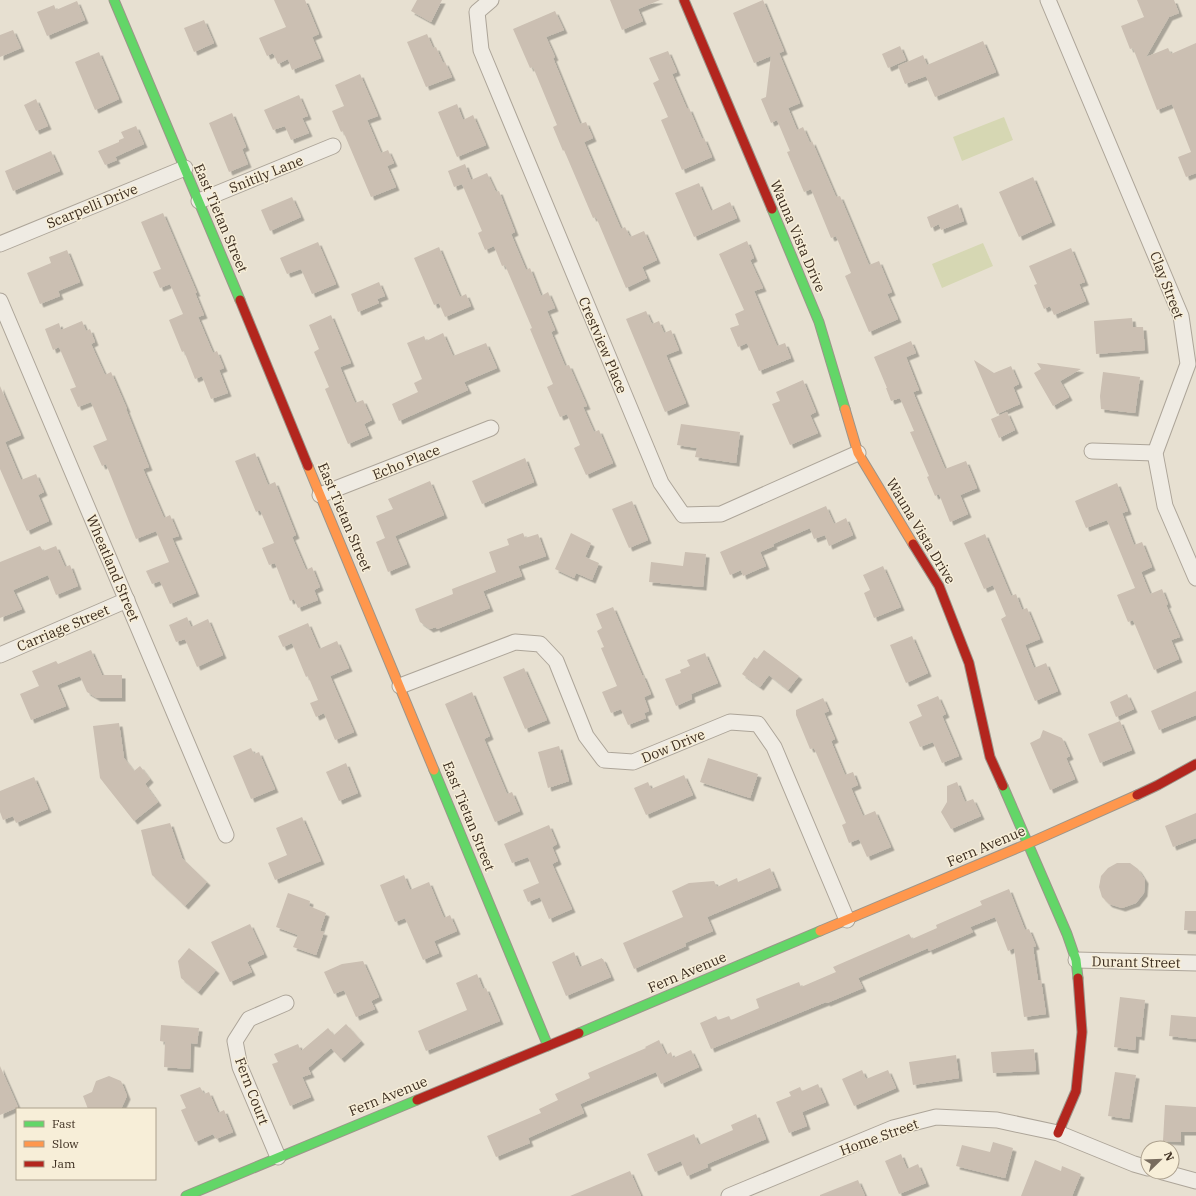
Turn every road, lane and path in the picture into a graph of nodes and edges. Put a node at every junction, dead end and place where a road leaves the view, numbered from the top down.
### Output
1 (114, 0) edge
2 (491, 0) edge
3 (684, 0) edge
4 (1048, 0) edge
5 (333, 146) dead end
6 (185, 168) junction
7 (199, 201) junction
8 (0, 244) edge
9 (0, 301) edge
10 (1192, 365) edge
11 (491, 428) dead end
12 (1092, 451) dead end
13 (858, 452) junction
14 (1155, 453) junction
15 (320, 495) junction
16 (1196, 578) edge
17 (127, 600) junction
18 (0, 655) edge
19 (400, 686) junction
20 (1196, 764) edge
21 (226, 835) dead end
22 (1027, 844) junction
23 (847, 920) junction
24 (1076, 960) junction
25 (1196, 963) edge
26 (286, 1003) dead end
27 (548, 1046) junction
28 (1058, 1133) junction
29 (278, 1157) junction
30 (1140, 1166) edge
31 (1180, 1176) edge
32 (1196, 1181) edge
33 (186, 1196) edge
34 (729, 1196) edge

1 - 6 main road, East Tietan Street
2 - 13 street, Crestview Place
3 - 13 main road, Wauna Vista Drive
4 - 10 street, Clay Street
5 - 7 street, Snitily Lane
6 - 7 main road, East Tietan Street
6 - 8 street, Scarpelli Drive
7 - 15 main road, East Tietan Street
9 - 17 street, Wheatland Street
10 - 14 street, Clay Street
11 - 15 street, Echo Place
12 - 14 street
13 - 22 main road, Wauna Vista Drive
14 - 16 street
15 - 19 main road, East Tietan Street
17 - 18 street, Carriage Street
17 - 21 street, Wheatland Street
19 - 23 street, Dow Drive
19 - 27 main road, East Tietan Street
20 - 22 main road, Fern Avenue
22 - 23 main road, Fern Avenue
22 - 24 main road, Wauna Vista Drive
23 - 27 main road, Fern Avenue
24 - 25 street, Durant Street
24 - 28 main road, Wauna Vista Drive
26 - 29 street, Fern Court
27 - 29 main road, Fern Avenue
28 - 30 street, Home Street
28 - 34 street, Home Street
29 - 33 main road, Fern Avenue
31 - 32 street

